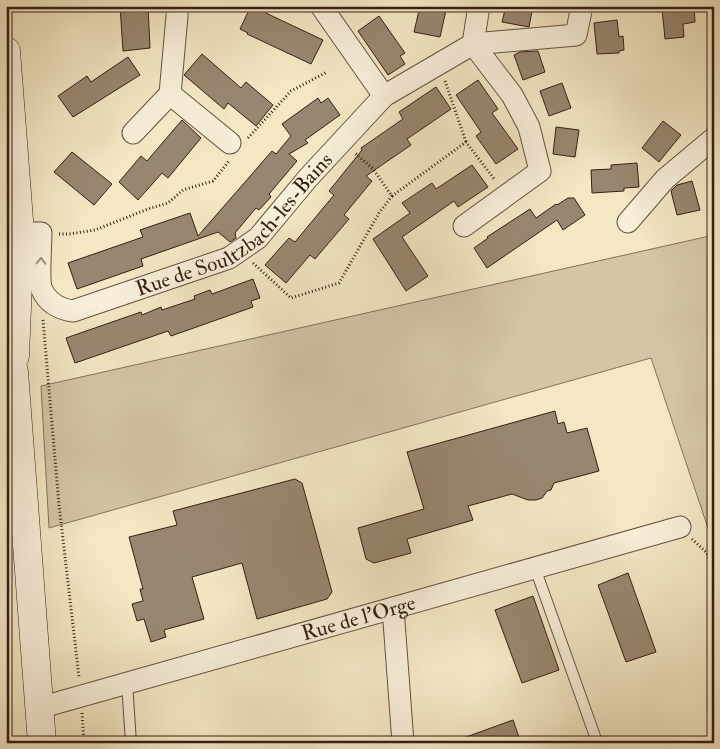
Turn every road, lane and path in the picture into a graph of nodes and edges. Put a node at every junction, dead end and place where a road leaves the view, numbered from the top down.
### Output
1 (177, 6) edge
2 (320, 6) edge
3 (479, 6) edge
4 (582, 6) edge
5 (473, 44) junction
6 (6, 51) edge
7 (438, 64) junction
8 (326, 72) dead end
9 (170, 94) junction
10 (384, 96) junction
11 (133, 132) dead end
12 (714, 138) edge
13 (342, 140) junction
14 (466, 142) junction
15 (234, 147) junction
16 (506, 195) junction
17 (392, 196) junction
18 (628, 222) dead end
19 (464, 226) dead end
20 (31, 233) junction
21 (240, 250) junction
22 (48, 308) junction
23 (6, 335) edge
24 (14, 372) junction
25 (680, 527) joint
26 (536, 568) junction
27 (714, 573) edge
28 (393, 608) junction
29 (127, 683) junction
30 (81, 696) junction
31 (39, 708) junction
32 (596, 739) dead end
33 (42, 743) edge
34 (84, 743) edge
35 (131, 743) edge
36 (402, 743) edge

1 - 9 street
2 - 10 street
3 - 5 street
4 - 5 street
5 - 7 street, Rue de Soultzbach-les-Bains
5 - 16 street
6 - 20 main road
7 - 10 street, Rue de Soultzbach-les-Bains
7 - 14 path
8 - 15 path
9 - 11 street
9 - 15 street
10 - 13 street, Rue de Soultzbach-les-Bains
12 - 18 street
13 - 17 path
13 - 21 street, Rue de Soultzbach-les-Bains
14 - 16 path
14 - 17 path
15 - 20 path
16 - 19 street
17 - 21 path
22 -> 20 street
20 - 24 main road
21 - 22 street, Rue de Soultzbach-les-Bains
22 - 30 path
23 - 24 main road
24 - 31 main road
25 - 26 street, Rue de l'Orge
25 - 27 path
26 - 28 street, Rue de l'Orge
26 - 32 lane
28 - 29 street, Rue de l'Orge
28 - 36 street
29 - 30 street, Rue de l'Orge
29 - 35 lane
30 - 31 street, Rue de l'Orge
30 - 34 path
31 - 33 main road

